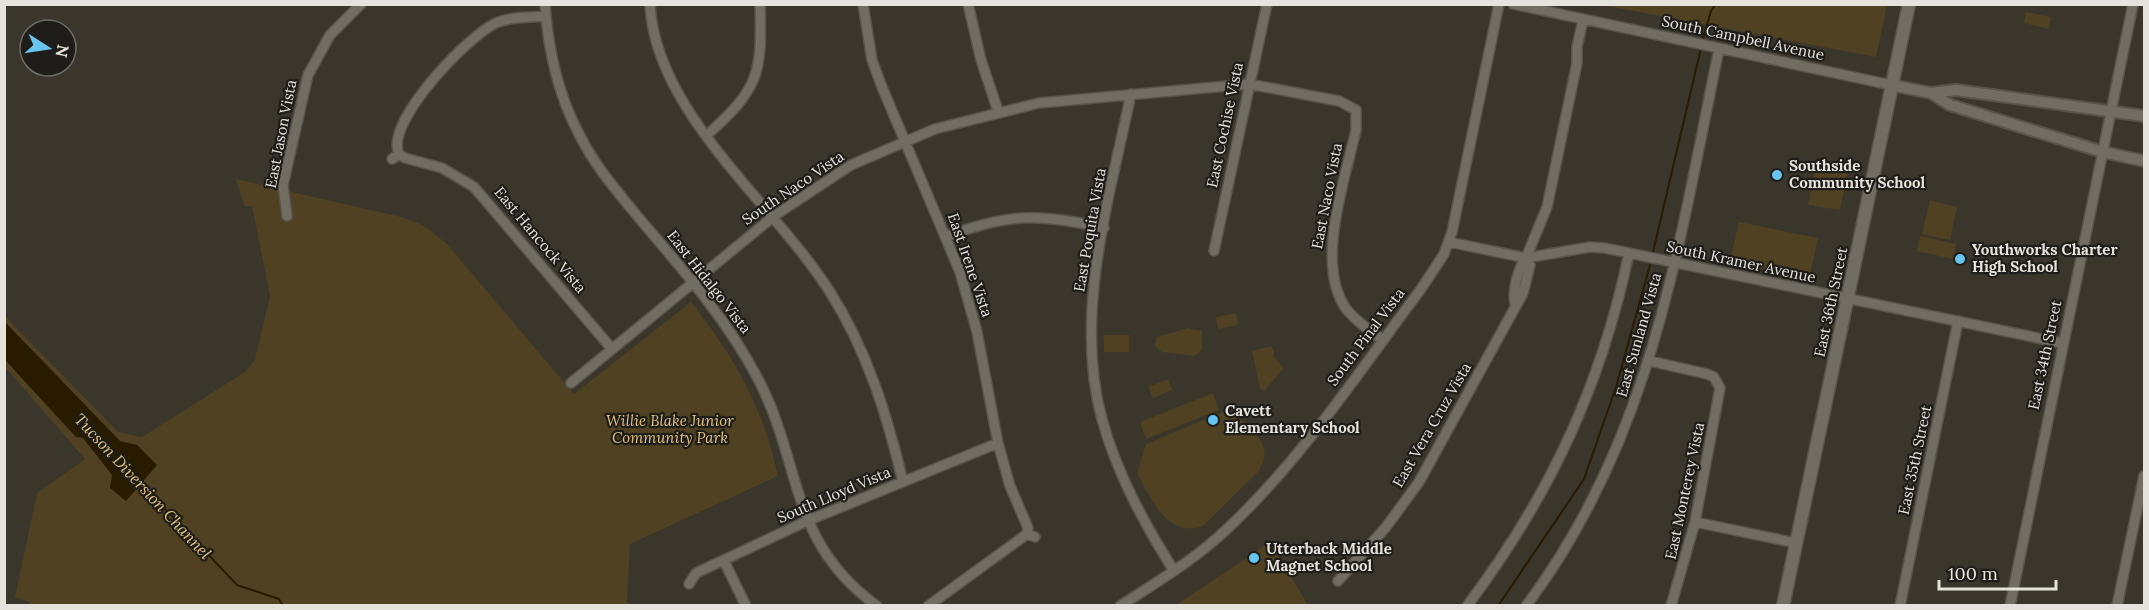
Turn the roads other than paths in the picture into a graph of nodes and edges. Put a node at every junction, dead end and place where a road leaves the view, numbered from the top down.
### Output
1 (361, 4) edge
2 (545, 4) edge
3 (650, 4) edge
4 (760, 4) edge
5 (863, 4) edge
6 (968, 4) edge
7 (1267, 4) edge
8 (1499, 4) edge
9 (1513, 4) edge
10 (1909, 4) edge
11 (2133, 4) edge
12 (546, 16) junction
13 (1583, 20) junction
14 (1719, 49) junction
15 (1249, 84) junction
16 (1891, 85) junction
17 (1131, 93) junction
18 (1931, 93) junction
19 (1360, 108) joint
20 (2110, 110) junction
21 (998, 111) junction
22 (2145, 116) edge
23 (707, 135) junction
24 (906, 140) junction
25 (2103, 152) junction
26 (2145, 161) edge
27 (287, 216) dead end
28 (774, 216) junction
29 (1104, 228) junction
30 (945, 237) junction
31 (1449, 242) junction
32 (1214, 251) dead end
33 (1629, 253) junction
34 (1526, 258) junction
35 (1674, 264) junction
36 (693, 283) junction
37 (1847, 300) junction
38 (1959, 321) junction
39 (1383, 340) junction
40 (2062, 343) junction
41 (612, 349) junction
42 (1650, 361) junction
43 (572, 383) dead end
44 (998, 443) junction
45 (2145, 476) edge
46 (903, 482) junction
47 (807, 521) junction
48 (1695, 522) junction
49 (1796, 543) junction
50 (724, 561) junction
51 (1174, 571) junction
52 (1338, 581) dead end
53 (689, 584) dead end
54 (746, 606) edge
55 (877, 606) edge
56 (928, 606) edge
57 (1120, 606) edge
58 (1467, 606) edge
59 (1526, 606) edge
60 (1671, 606) edge
61 (1783, 606) edge
62 (1900, 606) edge
63 (2010, 606) edge
64 (2117, 606) edge

1 - 27 street, East Jason Vista
2 - 12 street, East Hidalgo Vista
3 - 23 street
4 - 23 street
5 - 24 street, East Irene Vista
6 - 21 street
7 - 15 street, East Cochise Vista
8 - 31 street, South Pinal Vista
9 - 13 street, South Campbell Avenue
10 - 16 main road, East 36th Street
11 - 20 street, East 34th Street
12 - 36 street, East Hidalgo Vista
12 - 41 street, East Hancock Vista
13 - 14 street, South Campbell Avenue
13 - 34 street, East Vera Cruz Vista
14 - 16 street, South Campbell Avenue
14 - 35 street, East Sunland Vista
15 - 17 street, South Naco Vista
15 - 19 street, South Naco Vista
15 - 32 street, East Cochise Vista
16 - 18 street, South Campbell Avenue
16 - 37 main road, East 36th Street
17 - 21 street, South Naco Vista
17 - 29 street, East Poquita Vista
18 - 20 street, South Campbell Avenue
18 - 25 street, South Campbell Avenue
19 - 39 street, East Naco Vista
20 - 22 street, South Campbell Avenue
20 - 25 street, East 34th Street
21 - 24 street, South Naco Vista
23 - 28 street
24 - 28 street, South Naco Vista
24 - 30 street, East Irene Vista
25 - 26 street, South Campbell Avenue
25 - 40 street, East 34th Street
28 - 36 street, South Naco Vista
28 - 46 street
29 - 30 street
29 - 51 street, East Poquita Vista
30 - 44 street, East Irene Vista
31 - 34 street, South Kramer Avenue
31 - 39 street, South Pinal Vista
33 - 34 street, South Kramer Avenue
33 - 35 street, South Kramer Avenue
33 - 58 street, East Sunland Vista
34 - 52 street, East Vera Cruz Vista
35 - 37 street, South Kramer Avenue
35 - 42 street, East Sunland Vista
36 - 41 street, South Naco Vista
36 - 47 street, East Hidalgo Vista
37 - 38 street, South Kramer Avenue
37 - 49 main road, East 36th Street
38 - 40 street, South Kramer Avenue
38 - 62 street, East 35th Street
39 - 51 street, South Pinal Vista
40 - 63 street, East 34th Street
41 - 43 street, South Naco Vista
42 - 48 street, East Monterey Vista
42 - 59 street, East Sunland Vista
44 - 46 street, South Lloyd Vista
44 - 56 street, East Irene Vista
45 - 64 street
46 - 47 street, South Lloyd Vista
47 - 50 street, South Lloyd Vista
47 - 55 street, East Hidalgo Vista
48 - 49 street
48 - 60 street, East Monterey Vista
49 - 61 main road, East 36th Street
50 - 53 street, South Lloyd Vista
50 - 54 street
51 - 57 street, South Pinal Vista

